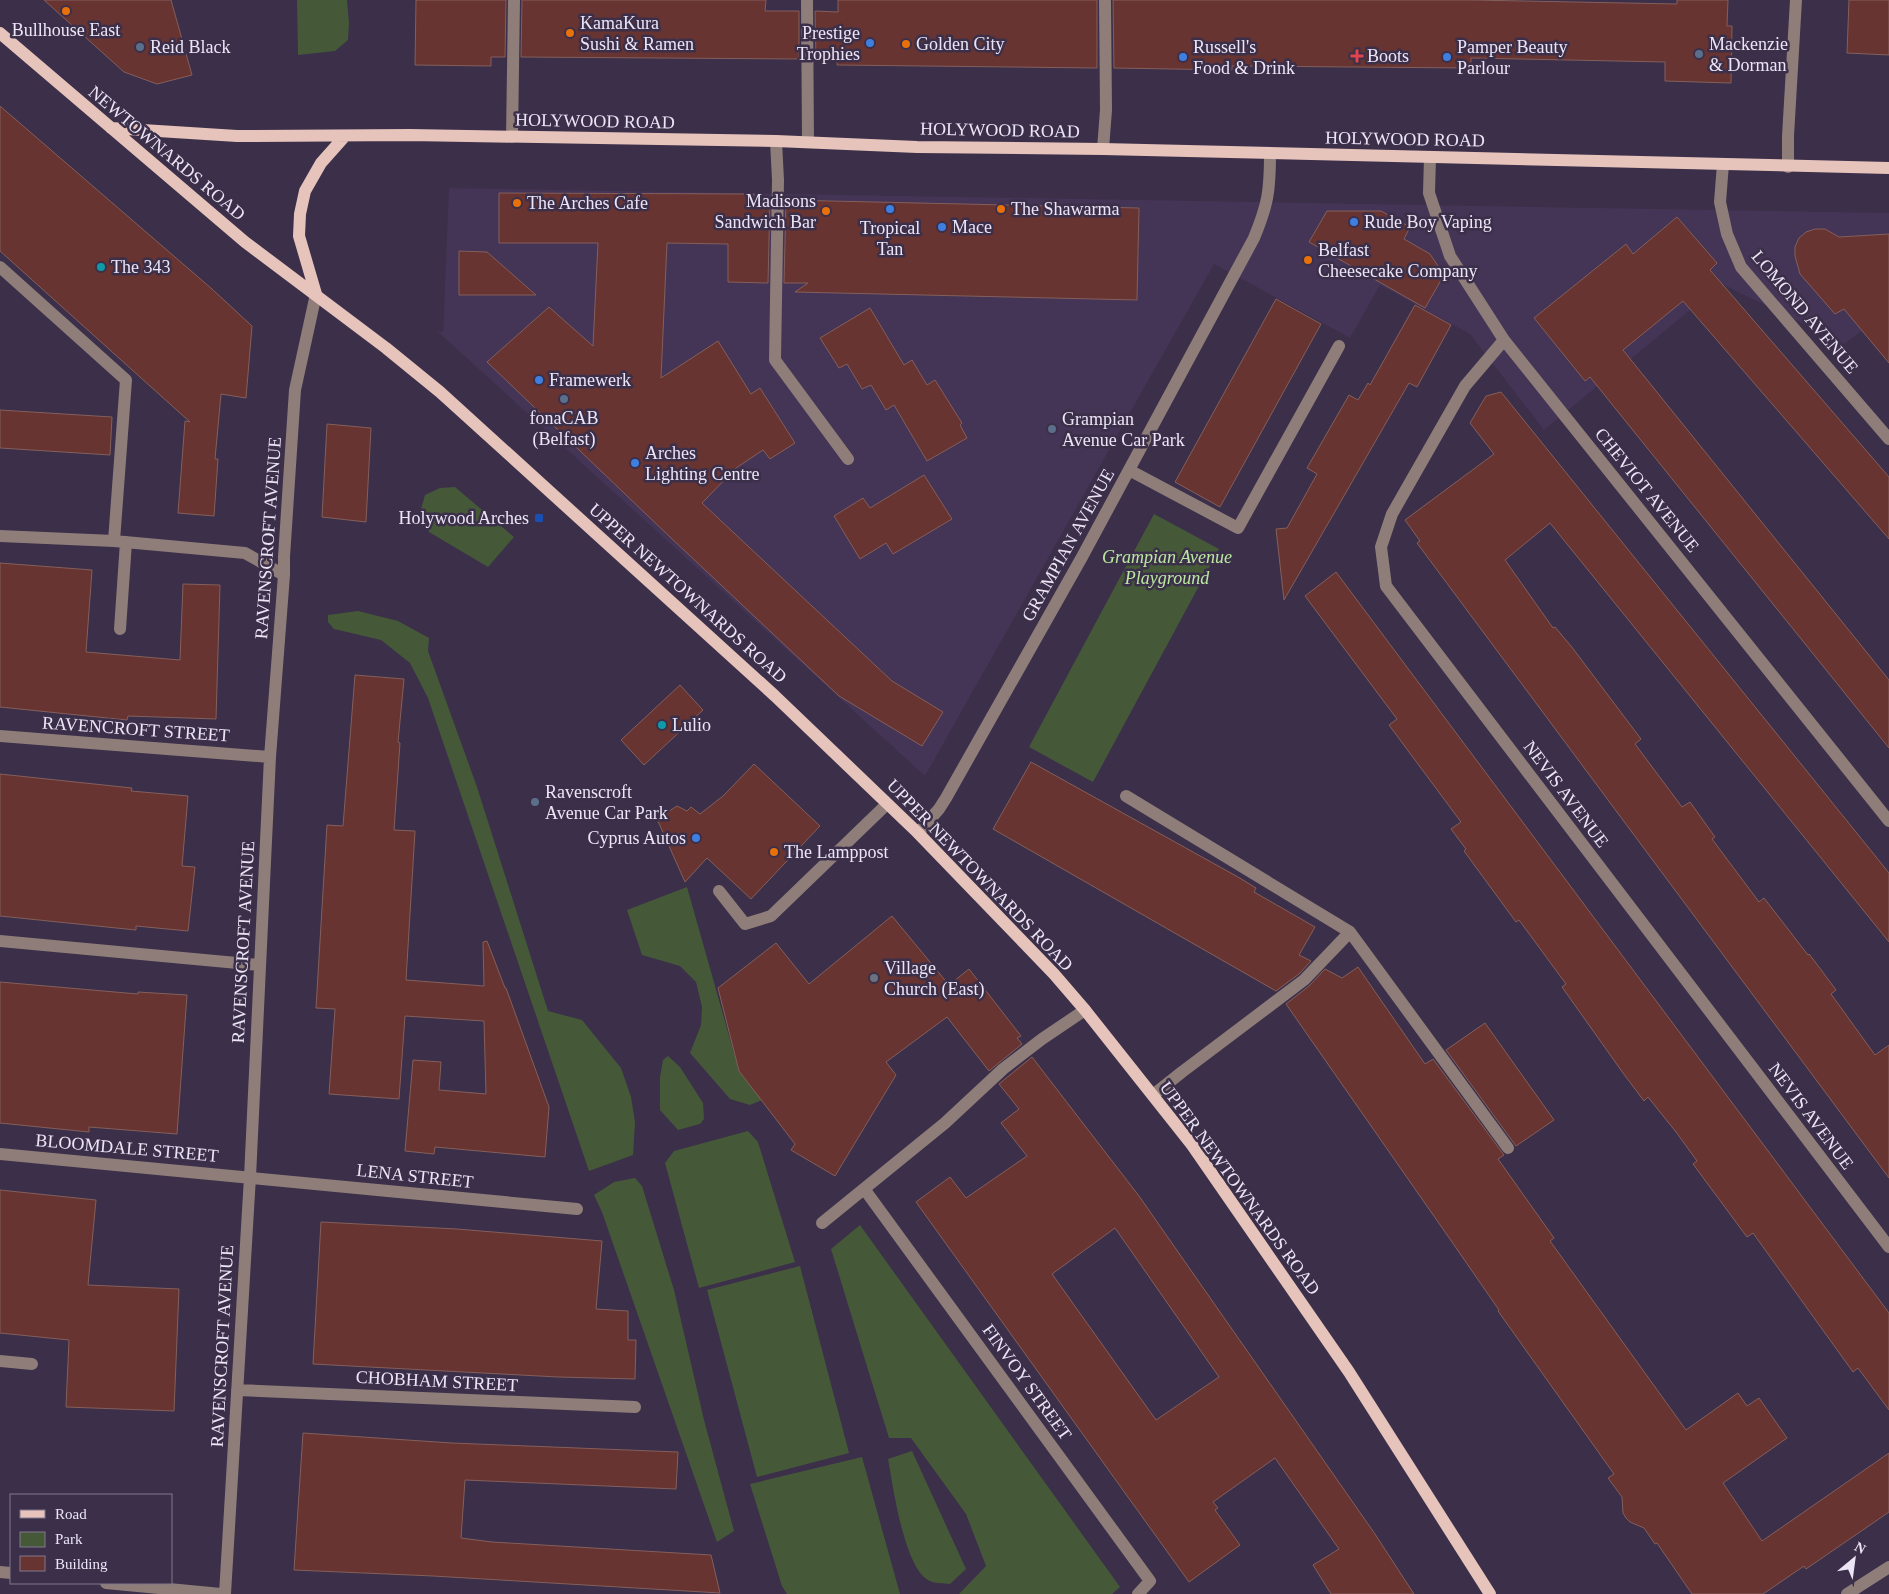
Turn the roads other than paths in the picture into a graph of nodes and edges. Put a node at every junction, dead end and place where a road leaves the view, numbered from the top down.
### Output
1 (514, 0) edge
2 (807, 0) edge
3 (1105, 0) edge
4 (1796, 0) edge
5 (0, 33) edge
6 (111, 128) junction
7 (345, 136) junction
8 (512, 137) junction
9 (776, 141) junction
10 (808, 142) junction
11 (1103, 149) junction
12 (1270, 154) junction
13 (1430, 157) junction
14 (1723, 164) junction
15 (1788, 167) junction
16 (1889, 168) edge
17 (0, 267) edge
18 (316, 294) junction
19 (1504, 340) junction
20 (1339, 346) dead end
21 (1889, 439) edge
22 (848, 459) dead end
23 (1129, 470) junction
24 (0, 536) edge
25 (120, 542) junction
26 (284, 575) junction
27 (120, 628) dead end
28 (0, 736) edge
29 (270, 756) junction
30 (1126, 796) dead end
31 (887, 804) junction
32 (1889, 821) edge
33 (918, 833) junction
34 (718, 892) dead end
35 (1350, 932) junction
36 (0, 941) edge
37 (259, 965) junction
38 (1085, 1010) junction
39 (1153, 1096) junction
40 (1508, 1148) dead end
41 (0, 1154) edge
42 (250, 1177) junction
43 (865, 1190) junction
44 (577, 1209) dead end
45 (822, 1223) dead end
46 (1889, 1247) edge
47 (0, 1361) edge
48 (32, 1364) dead end
49 (237, 1390) junction
50 (635, 1408) dead end
51 (1889, 1567) edge
52 (116, 1584) edge
53 (1488, 1593) edge
54 (221, 1594) edge
55 (225, 1594) edge
56 (1138, 1594) edge
57 (1847, 1594) edge

1 - 8 street
2 - 10 street
3 - 11 street
4 - 15 street
5 - 6 main road, NEWTOWNARDS ROAD
6 - 7 main road, HOLYWOOD ROAD
6 - 18 main road, NEWTOWNARDS ROAD
7 - 8 main road, HOLYWOOD ROAD
7 - 18 main road
8 - 9 main road, HOLYWOOD ROAD
9 - 10 main road, HOLYWOOD ROAD
9 - 22 street
10 - 11 main road, HOLYWOOD ROAD
11 - 12 main road, HOLYWOOD ROAD
12 - 13 main road, HOLYWOOD ROAD
12 - 23 street, GRAMPIAN AVENUE
13 - 14 main road, HOLYWOOD ROAD
13 - 19 street, CHEVIOT AVENUE
14 - 15 main road, HOLYWOOD ROAD
14 - 21 street, LOMOND AVENUE
15 - 16 main road, HOLYWOOD ROAD
17 - 25 street
18 - 26 street, RAVENSCROFT AVENUE
18 - 31 main road, UPPER NEWTOWNARDS ROAD
19 - 32 street, CHEVIOT AVENUE
19 - 46 street, NEVIS AVENUE
20 - 23 street
23 - 33 street, GRAMPIAN AVENUE
24 - 25 street
25 - 26 street
25 - 27 street
26 - 29 street, RAVENSCROFT AVENUE
28 - 29 street, RAVENCROFT STREET
29 - 37 street, RAVENSCROFT AVENUE
30 - 35 street
31 - 33 main road, UPPER NEWTOWNARDS ROAD
31 - 34 street
33 - 38 main road, UPPER NEWTOWNARDS ROAD
35 - 39 street
35 - 40 street
36 - 37 street
37 - 42 street, RAVENSCROFT AVENUE
38 - 39 main road, UPPER NEWTOWNARDS ROAD
38 - 43 street
39 - 53 main road, UPPER NEWTOWNARDS ROAD
41 - 42 street, BLOOMDALE STREET
42 - 44 street, LENA STREET
42 - 49 street, RAVENSCROFT AVENUE
43 - 45 street
43 - 56 street, FINVOY STREET
47 - 48 street
49 - 50 street, CHOBHAM STREET
49 - 55 street, RAVENSCROFT AVENUE
51 - 57 street
52 - 54 street

